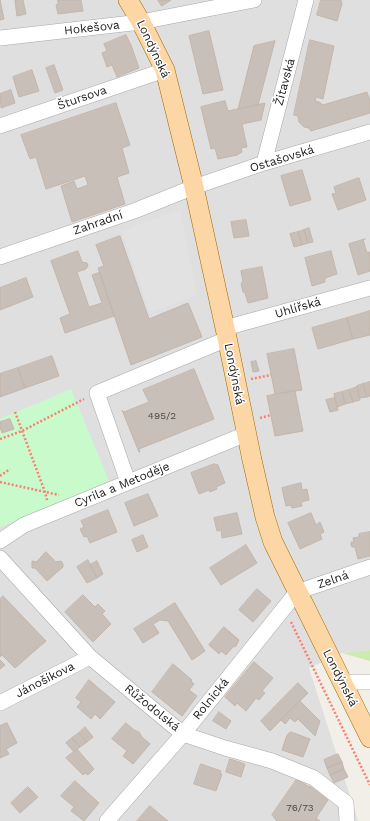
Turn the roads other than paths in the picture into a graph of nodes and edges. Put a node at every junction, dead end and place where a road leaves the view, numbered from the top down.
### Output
1 (128, 0) edge
2 (254, 0) edge
3 (306, 0) edge
4 (141, 22) junction
5 (0, 38) edge
6 (165, 70) junction
7 (0, 126) edge
8 (370, 132) edge
9 (264, 164) junction
10 (194, 187) junction
11 (0, 257) edge
12 (370, 288) edge
13 (226, 334) junction
14 (246, 434) junction
15 (128, 482) junction
16 (0, 542) edge
17 (0, 558) edge
18 (370, 567) edge
19 (297, 592) junction
20 (90, 657) junction
21 (342, 682) junction
22 (370, 682) edge
23 (0, 703) edge
24 (183, 734) junction
25 (370, 738) edge
26 (107, 821) edge
27 (347, 821) edge

1 - 4 main road, Londýnská
2 - 4 street, Hokešova
3 - 9 street, Žitavská
4 - 5 street, Hokešova
4 - 6 main road, Londýnská
6 - 7 street, Štursova
6 - 10 main road, Londýnská
8 - 9 street, Ostašovská
9 - 10 street, Ostašovská
10 - 11 street, Zahradní
10 - 13 main road, Londýnská
12 - 13 street, Uhlířská
13 - 14 main road, Londýnská
13 - 15 street
14 - 15 street, Cyrila a Metoděje
14 - 19 main road, Londýnská
15 - 16 street, Cyrila a Metoděje
17 - 20 street, Růžodolská
18 - 19 street, Zelná
19 - 21 main road, Londýnská
19 - 24 street, Rolnická
20 - 23 street, Jánošíkova
20 - 24 street, Růžodolská
21 - 22 street
21 - 25 main road, Londýnská
24 - 26 street, Rolnická
24 - 27 street, Růžodolská

